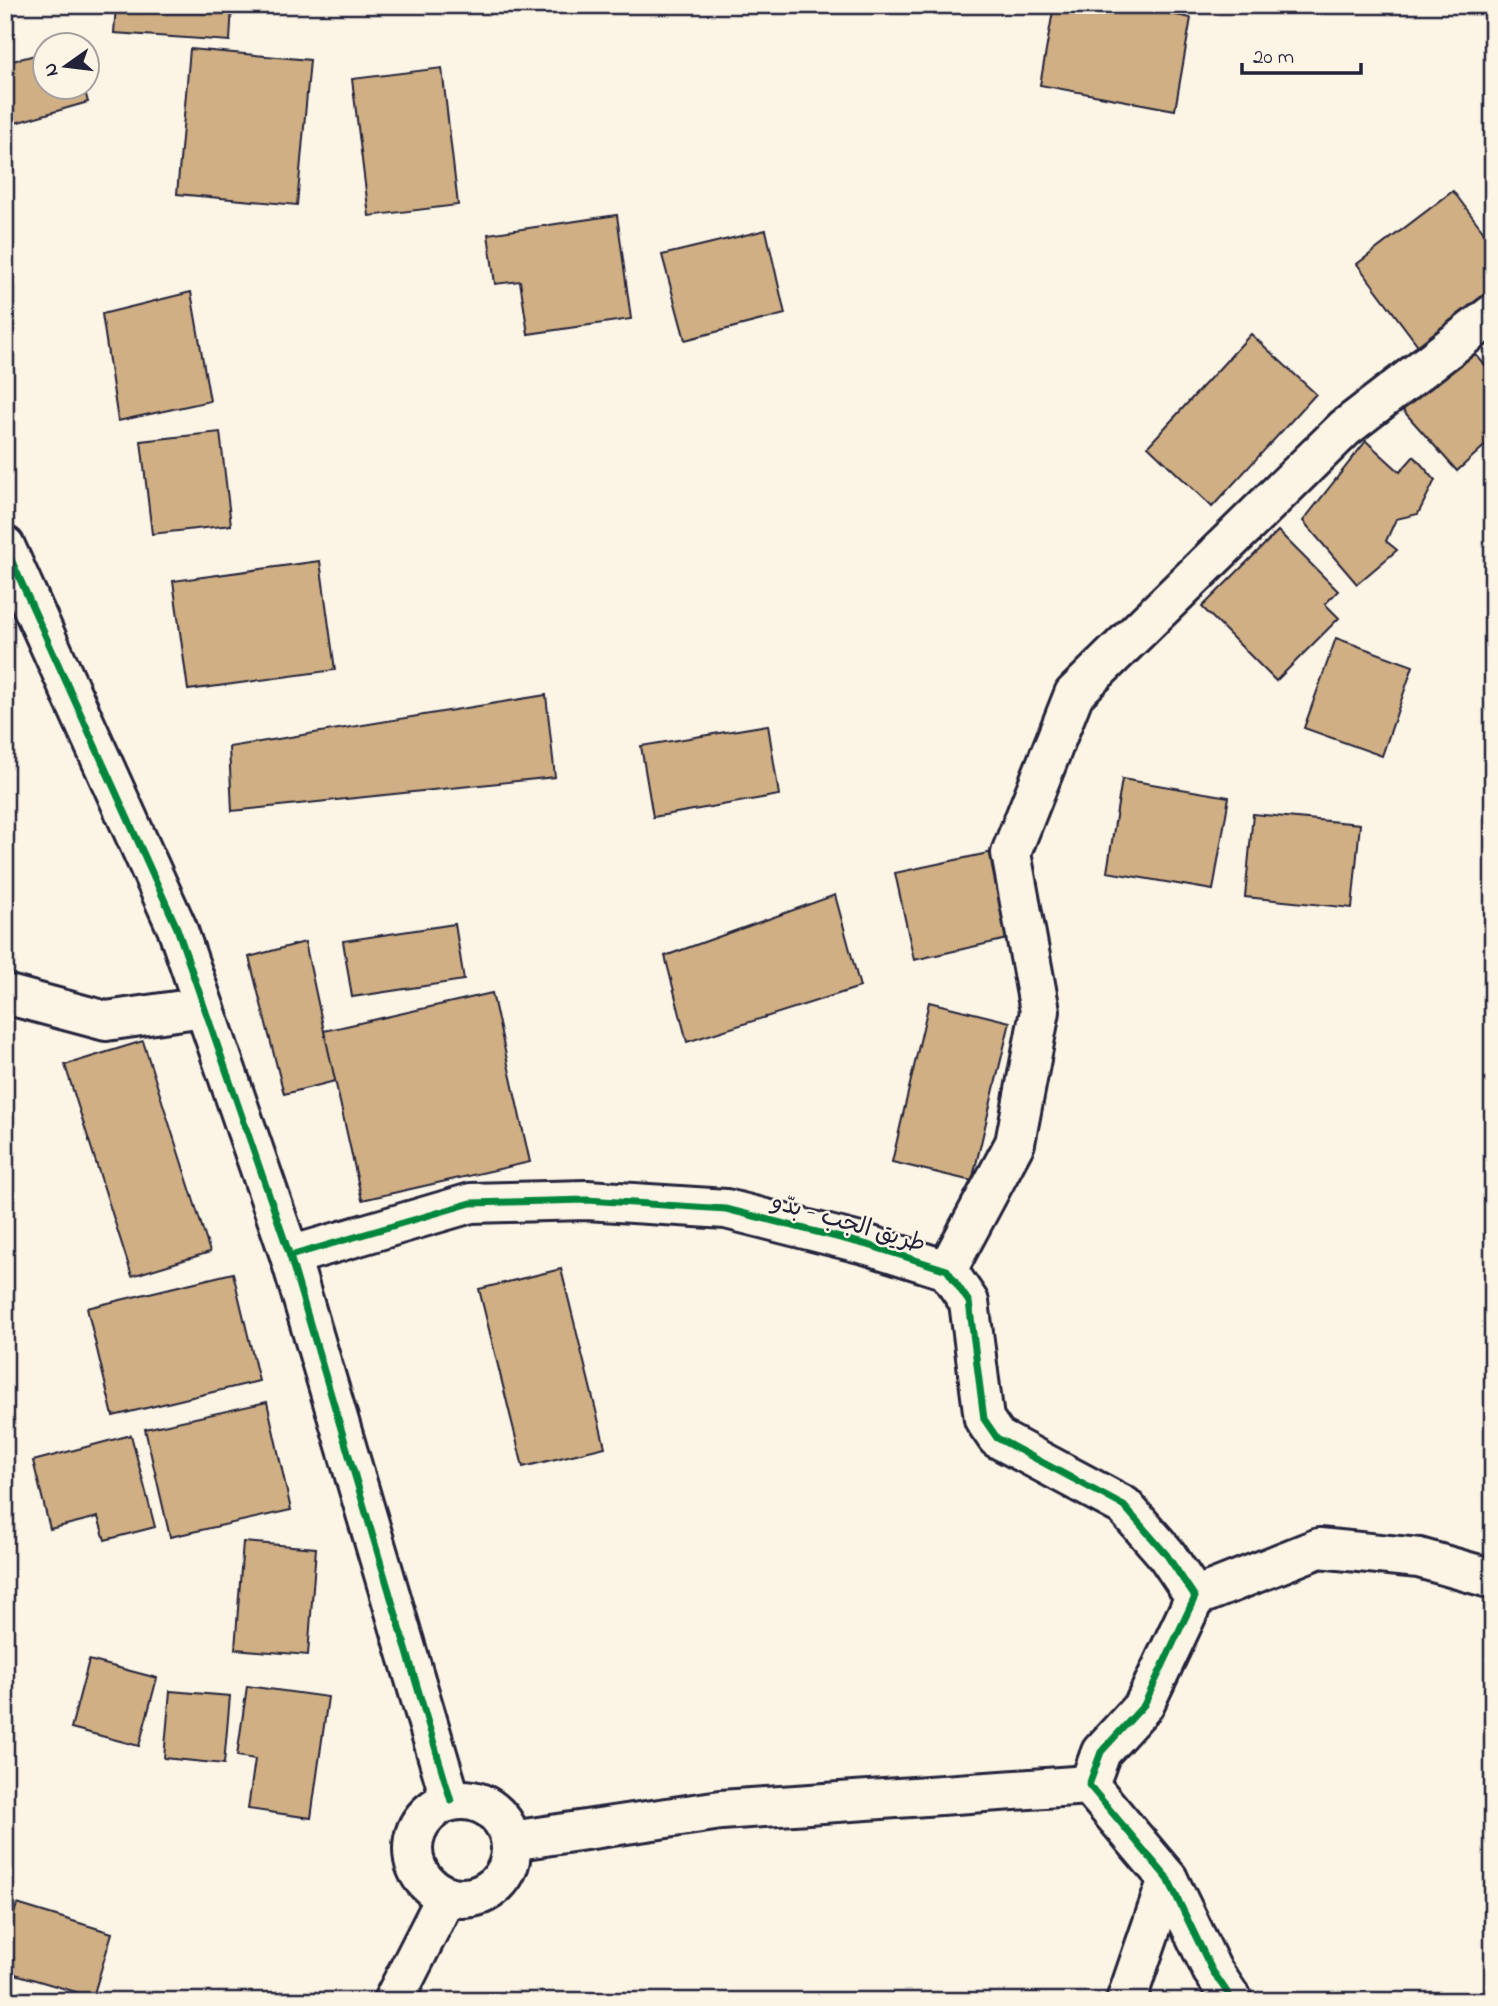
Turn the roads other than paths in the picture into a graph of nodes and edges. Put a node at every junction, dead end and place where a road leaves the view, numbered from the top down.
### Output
1 (1493, 314) edge
2 (5, 547) edge
3 (5, 994) edge
4 (204, 1007) junction
5 (290, 1256) junction
6 (947, 1270) junction
7 (1493, 1580) edge
8 (1195, 1597) junction
9 (1088, 1785) junction
10 (451, 1801) junction
11 (512, 1841) junction
12 (1168, 1879) junction
13 (446, 1897) junction
14 (393, 2001) edge
15 (1126, 2001) edge
16 (1233, 2001) edge

1 - 6 street
2 - 4 street
3 - 4 street
4 - 5 street
5 - 6 street, طريق الجب - بدّو
5 - 10 street
6 - 8 street, طريق الجب - بدّو
7 - 8 street
8 - 9 street
9 - 11 street
9 - 12 street
10 - 11 street
10 - 13 street
11 - 13 street
12 - 15 street
12 - 16 street
13 - 14 street

